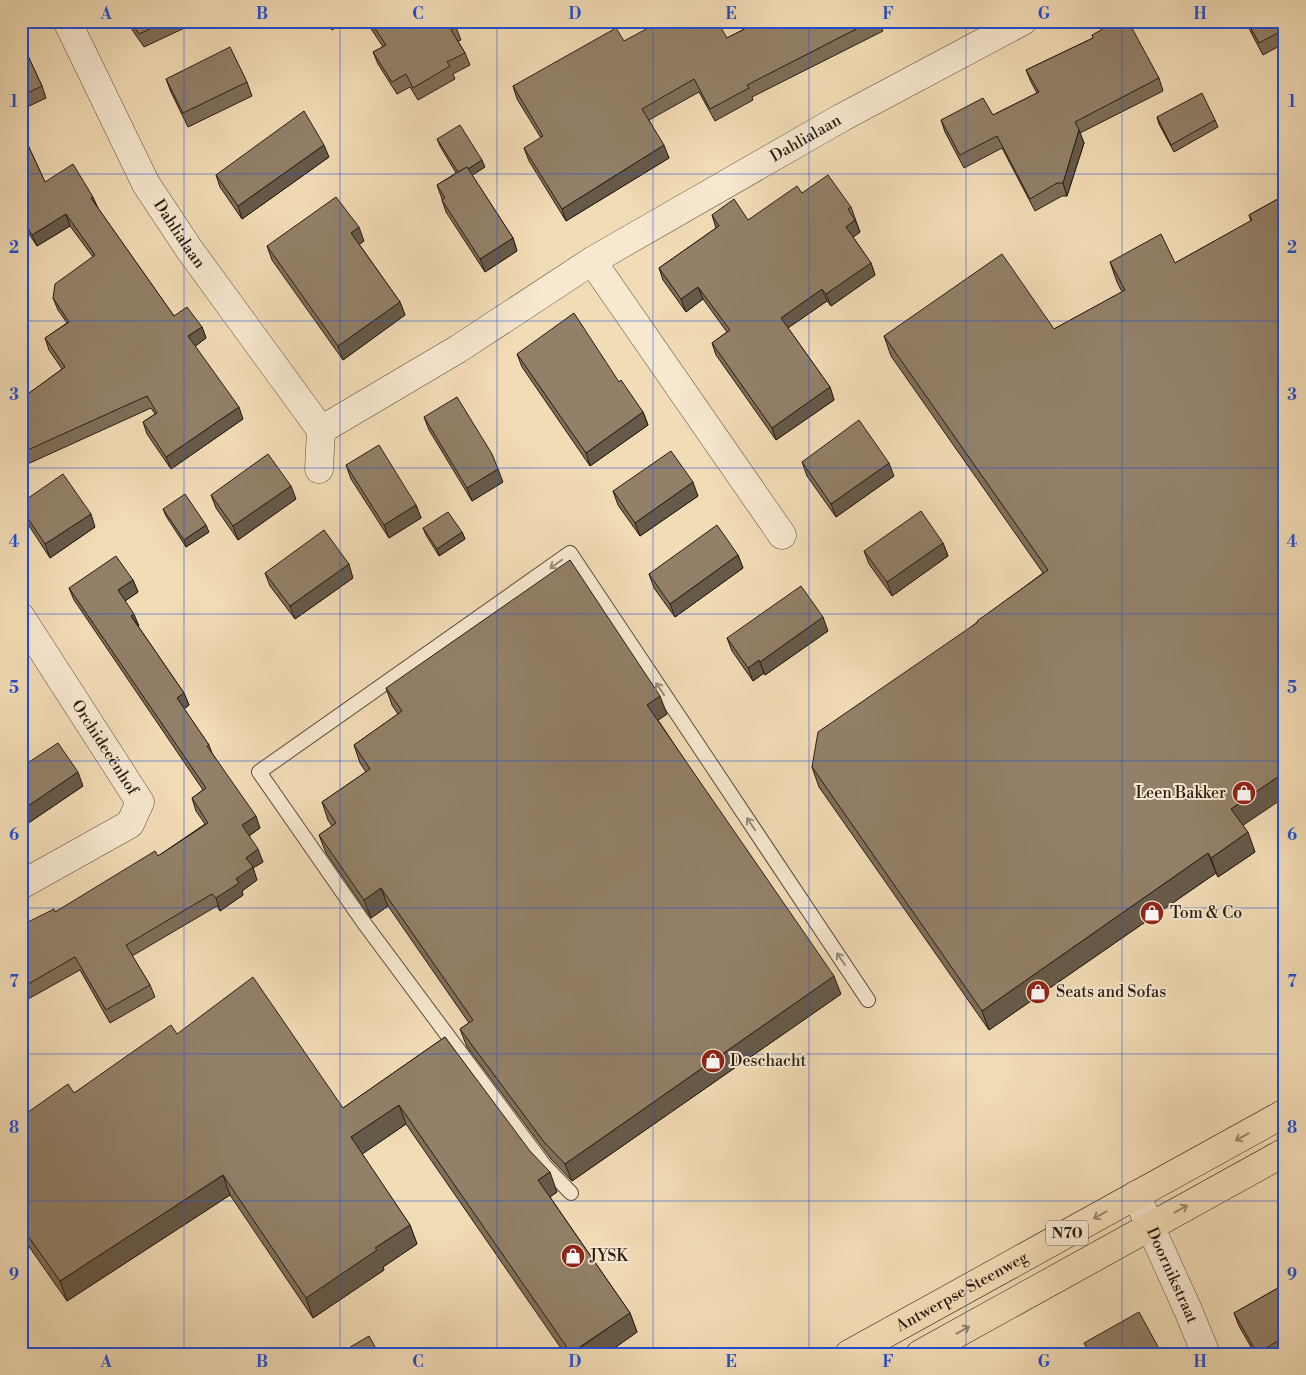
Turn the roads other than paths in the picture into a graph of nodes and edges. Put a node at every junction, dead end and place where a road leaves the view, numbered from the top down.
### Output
1 (67, 21) edge
2 (1023, 21) edge
3 (592, 261) junction
4 (322, 430) junction
5 (320, 470) dead end
6 (782, 535) dead end
7 (21, 617) edge
8 (21, 885) edge
9 (868, 1000) dead end
10 (1285, 1113) edge
11 (1285, 1152) edge
12 (571, 1193) dead end
13 (1136, 1196) junction
14 (1149, 1226) junction
15 (848, 1354) edge
16 (920, 1354) edge
17 (1206, 1354) edge

1 - 4 street, Dahlialaan
2 - 3 street, Dahlialaan
3 - 4 street, Dahlialaan
3 - 6 street
4 - 5 street
7 - 8 street, Orchideeënhof
9 -> 12 lane
10 -> 13 main road, Antwerpse Steenweg / N70
14 -> 11 main road, N70
13 - 14 street, Doornikstraat
13 -> 15 main road, Antwerpse Steenweg / N70
16 -> 14 main road, N70
14 - 17 street, Doornikstraat

